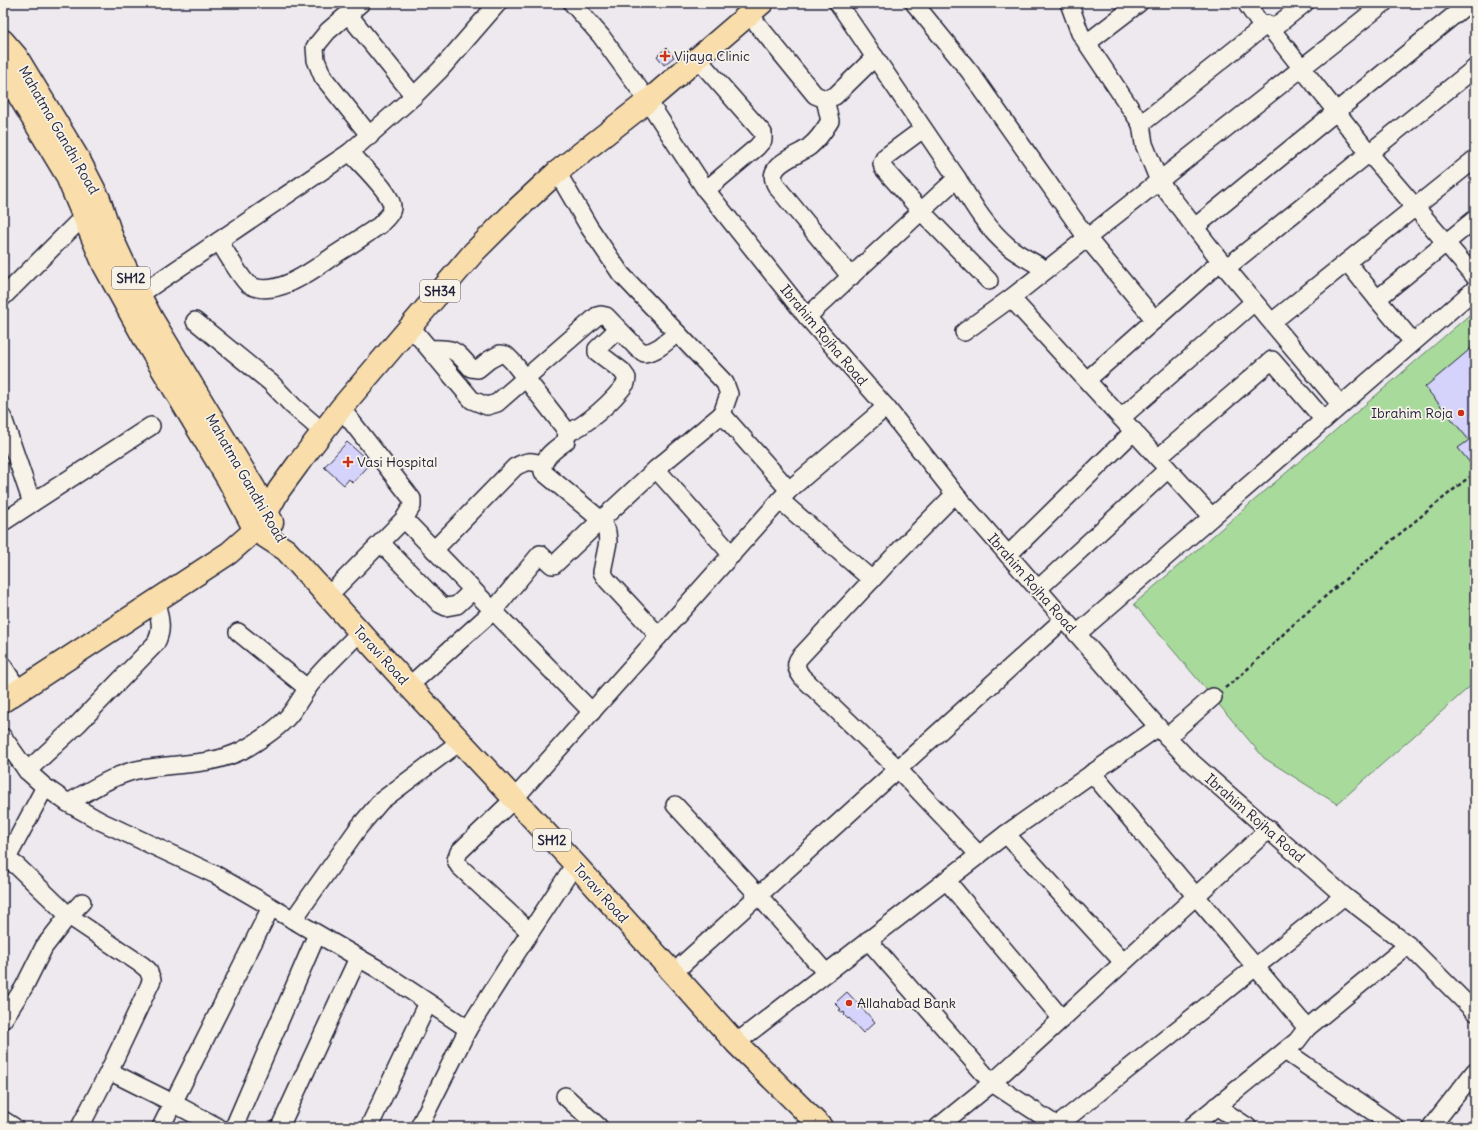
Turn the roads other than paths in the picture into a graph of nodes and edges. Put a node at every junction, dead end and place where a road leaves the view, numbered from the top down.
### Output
1 (498, 3) edge
2 (572, 3) edge
3 (838, 3) edge
4 (914, 3) edge
5 (1069, 3) edge
6 (1139, 3) edge
7 (1246, 3) edge
8 (1305, 3) edge
9 (1384, 3) edge
10 (1469, 3) edge
11 (355, 8) edge
12 (756, 8) edge
13 (1267, 29) junction
14 (3, 40) edge
15 (1087, 43) junction
16 (875, 57) junction
17 (697, 58) junction
18 (1302, 68) junction
19 (1475, 68) edge
20 (3, 69) edge
21 (414, 96) junction
22 (825, 100) junction
23 (648, 101) junction
24 (1336, 111) junction
25 (1141, 124) junction
26 (923, 129) junction
27 (370, 136) junction
28 (350, 152) junction
29 (1370, 153) junction
30 (1475, 159) edge
31 (557, 172) junction
32 (957, 178) junction
33 (1159, 180) junction
34 (706, 190) junction
35 (1415, 207) junction
36 (922, 212) junction
37 (84, 216) junction
38 (1475, 219) edge
39 (1195, 227) junction
40 (1087, 238) junction
41 (219, 241) junction
42 (1446, 243) junction
43 (1347, 262) junction
44 (1223, 265) junction
45 (1046, 270) junction
46 (851, 277) junction
47 (1475, 277) edge
48 (988, 281) dead end
49 (1475, 289) edge
50 (139, 295) junction
51 (3, 297) edge
52 (1011, 298) junction
53 (1377, 299) junction
54 (1254, 302) junction
55 (807, 317) junction
56 (1155, 320) junction
57 (195, 321) dead end
58 (1272, 322) junction
59 (410, 326) junction
60 (618, 329) junction
61 (964, 332) dead end
62 (677, 333) junction
63 (1414, 342) junction
64 (430, 349) junction
65 (526, 379) junction
66 (1087, 380) junction
67 (1341, 405) junction
68 (341, 408) junction
69 (886, 408) junction
70 (722, 414) junction
71 (3, 418) edge
72 (1121, 418) junction
73 (1324, 420) junction
74 (151, 426) dead end
75 (1134, 431) junction
76 (323, 432) junction
77 (567, 433) junction
78 (1163, 463) junction
79 (542, 465) junction
80 (656, 469) junction
81 (955, 494) junction
82 (785, 495) junction
83 (32, 504) junction
84 (1212, 517) junction
85 (404, 519) junction
86 (601, 520) junction
87 (261, 521) junction
88 (3, 522) edge
89 (381, 543) junction
90 (286, 550) joint
91 (434, 550) junction
92 (732, 555) junction
93 (1008, 555) junction
94 (872, 580) junction
95 (473, 590) junction
96 (1038, 590) junction
97 (328, 596) junction
98 (156, 601) junction
99 (493, 611) junction
100 (1064, 619) junction
101 (238, 632) dead end
102 (360, 632) junction
103 (1077, 634) junction
104 (659, 636) junction
105 (3, 666) edge
106 (409, 686) junction
107 (307, 688) junction
108 (11, 696) edge
109 (1213, 697) road end
110 (592, 712) junction
111 (1162, 732) junction
112 (3, 737) edge
113 (461, 741) junction
114 (898, 769) junction
115 (27, 771) junction
116 (1092, 773) junction
117 (44, 787) junction
118 (514, 798) junction
119 (68, 803) junction
120 (675, 805) dead end
121 (1269, 829) junction
122 (1006, 834) junction
123 (979, 855) junction
124 (4, 863) edge
125 (575, 864) junction
126 (946, 880) junction
127 (759, 896) junction
128 (1195, 896) junction
129 (1344, 896) junction
130 (82, 902) dead end
131 (271, 907) junction
132 (69, 916) junction
133 (293, 920) junction
134 (530, 932) junction
135 (317, 934) junction
136 (868, 940) junction
137 (1408, 944) junction
138 (358, 958) junction
139 (1123, 962) junction
140 (1255, 967) junction
141 (673, 973) junction
142 (826, 973) junction
143 (428, 1003) junction
144 (1475, 1012) edge
145 (1062, 1019) junction
146 (3, 1020) edge
147 (1307, 1028) junction
148 (468, 1029) junction
149 (736, 1043) junction
150 (1285, 1051) junction
151 (109, 1071) junction
152 (1475, 1071) edge
153 (992, 1084) junction
154 (565, 1096) dead end
155 (173, 1102) junction
156 (1216, 1106) junction
157 (3, 1120) edge
158 (1058, 1126) edge
159 (14, 1127) edge
160 (80, 1127) edge
161 (161, 1127) edge
162 (218, 1127) edge
163 (234, 1127) edge
164 (280, 1127) edge
165 (369, 1127) edge
166 (419, 1127) edge
167 (599, 1127) edge
168 (821, 1127) edge
169 (938, 1127) edge
170 (1191, 1127) edge
171 (1248, 1127) edge
172 (1395, 1127) edge
173 (1432, 1127) edge

1 - 21 street
2 - 23 street, Ibrahim Rojha Road
3 - 16 street
4 - 40 street
5 - 15 street
6 - 15 street
7 - 13 street
8 - 13 street
9 - 18 street
10 - 24 street
11 - 21 street
11 - 27 street
12 - 17 main road, SH34
12 - 22 street
13 - 18 street
13 - 25 street
14 - 50 main road, Mahatma Gandhi Road / SH12
15 - 25 street
16 - 22 street
16 - 26 street
17 - 23 main road, SH34
17 - 34 street
18 - 24 street
18 - 33 street
19 - 29 street
20 - 37 main road, Mahatma Gandhi Road / SH12
21 - 27 street
22 - 46 street
23 - 31 main road, SH34
23 - 34 street, Ibrahim Rojha Road
24 - 29 street
24 - 39 street
25 - 33 street
26 - 32 street
26 - 36 street
27 - 28 street
28 - 41 street
28 - 41 street
29 - 35 street
29 - 44 street
30 - 35 street
31 - 59 main road, SH34
31 - 62 street
32 - 36 street
32 - 45 street
33 - 39 street
33 - 40 street
34 - 55 street, Ibrahim Rojha Road
35 - 42 street
35 - 43 street
36 - 46 street
36 - 48 street
37 - 51 street
37 - 87 main road, Mahatma Gandhi Road / SH12
38 - 42 street
39 - 44 street
40 - 45 street
40 - 56 street
41 - 50 street
42 - 47 street
42 - 53 street
43 - 53 street
43 - 58 street
44 - 54 street
44 - 56 street
45 - 52 street
46 - 55 street
49 - 63 street
50 - 87 main road, Mahatma Gandhi Road / SH12
52 - 61 street
52 - 66 street
53 - 63 street
54 - 58 street
54 - 72 street
55 - 69 street, Ibrahim Rojha Road
56 - 66 street
57 - 76 street
58 - 67 street
59 - 64 street
59 - 68 main road, SH34
60 - 62 street
60 - 65 street
60 - 77 street
62 - 70 street
63 - 67 street
64 - 65 street
64 - 65 street
65 - 77 street
66 - 72 street
67 - 73 street
68 - 76 main road, SH34
68 - 85 street
69 - 81 street, Ibrahim Rojha Road
69 - 82 street
70 - 80 street
70 - 82 street
71 - 83 street
72 - 75 street
73 - 78 street
73 - 84 street
74 - 83 street
75 - 78 street
75 - 93 street
76 - 87 main road, SH34
77 - 79 street
78 - 84 street
78 - 96 street
79 - 86 street
79 - 91 street
80 - 86 street
80 - 92 street
81 - 93 street, Ibrahim Rojha Road
81 - 94 street
82 - 92 street
82 - 94 street
83 - 88 street
84 - 103 street
85 - 89 street
85 - 91 street
86 - 99 street
86 - 104 street
87 - 90 main road, Mahatma Gandhi Road / SH12
87 - 98 main road
89 - 95 street
89 - 97 street
90 - 97 main road, Toravi Road / SH12
91 - 95 street
92 - 104 street
93 - 96 street, Ibrahim Rojha Road
94 - 114 street
95 - 99 street
96 - 100 street, Ibrahim Rojha Road
97 - 102 main road, Toravi Road / SH12
98 - 108 main road
98 - 115 street
99 - 106 street
99 - 110 street
100 - 103 street, Ibrahim Rojha Road
100 - 114 street
101 - 107 street
102 - 106 main road, Toravi Road / SH12
102 - 107 street
103 - 111 street, Ibrahim Rojha Road
104 - 110 street
105 - 108 street
106 - 113 main road, Toravi Road / SH12
107 - 119 street
109 - 111 street
110 - 118 street
111 - 116 street
111 - 121 street, Ibrahim Rojha Road
112 - 115 street
113 - 118 main road, Toravi Road / SH12
113 - 133 street
114 - 123 street
114 - 127 street
115 - 117 street
116 - 122 street
116 - 128 street
117 - 119 street
117 - 124 street
118 - 125 main road, Toravi Road / SH12
118 - 134 street
119 - 131 street
120 - 127 street
121 - 128 street
121 - 129 street, Ibrahim Rojha Road
122 - 123 street
122 - 139 street
123 - 126 street
124 - 132 street
125 - 134 street
125 - 141 main road, Toravi Road / SH12
126 - 136 street
126 - 145 street
127 - 141 street
127 - 142 street
128 - 139 street
128 - 140 street
129 - 137 street, Ibrahim Rojha Road
129 - 140 street
130 - 132 street
131 - 133 street
131 - 155 street
132 - 146 street
132 - 151 street
133 - 135 street
134 - 148 street
135 - 138 street
135 - 163 street
136 - 142 street
136 - 153 street
137 - 144 street, Ibrahim Rojha Road
137 - 147 street
138 - 143 street
138 - 164 street
139 - 145 street
140 - 147 street
140 - 158 street
141 - 149 main road, Toravi Road / SH12
142 - 149 street
143 - 148 street
143 - 165 street
145 - 153 street
147 - 150 street
148 - 166 street
149 - 168 main road, Toravi Road / SH12
150 - 156 street
150 - 172 street
151 - 155 street
151 - 160 street
152 - 173 street
153 - 158 street
153 - 169 street
154 - 167 street
155 - 161 street
155 - 162 street
156 - 170 street
156 - 171 street
157 - 159 street

